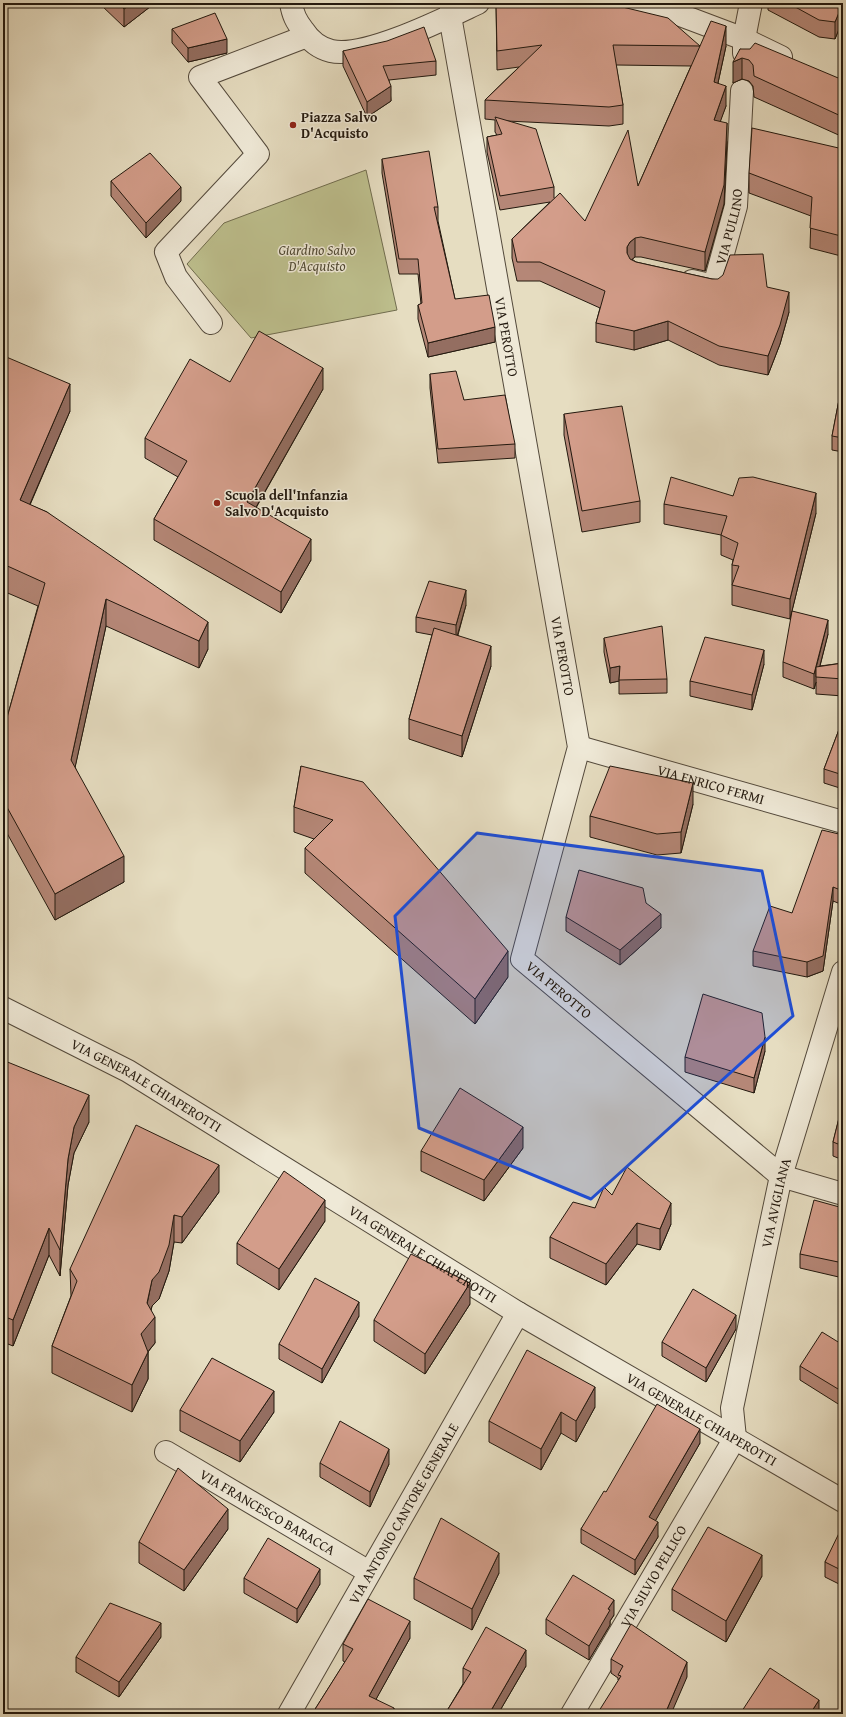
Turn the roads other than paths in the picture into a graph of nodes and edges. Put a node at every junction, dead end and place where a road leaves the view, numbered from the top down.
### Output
1 (291, 3) edge
2 (478, 3) edge
3 (618, 3) edge
4 (751, 3) edge
5 (451, 9) edge
6 (307, 36) junction
7 (744, 48) junction
8 (801, 66) edge
9 (742, 91) dead end
10 (669, 276) edge
11 (211, 323) dead end
12 (579, 747) junction
13 (843, 822) edge
14 (843, 972) edge
15 (3, 1008) edge
16 (781, 1176) junction
17 (843, 1194) edge
18 (518, 1313) junction
19 (735, 1438) junction
20 (166, 1452) dead end
21 (843, 1501) edge
22 (370, 1572) junction
23 (288, 1714) edge
24 (572, 1714) edge

1 - 6 street
2 - 5 street
3 - 7 street
4 - 7 street
5 - 6 street
5 - 12 street, VIA PEROTTO
6 - 11 street
7 - 8 street
9 - 10 street, VIA PULLINO
12 - 13 street, VIA ENRICO FERMI
12 - 16 street, VIA PEROTTO
14 - 16 street, VIA AVIGLIANA
15 - 18 street, VIA GENERALE CHIAPEROTTI
16 - 17 street
16 - 19 street, VIA AVIGLIANA
18 - 19 street, VIA GENERALE CHIAPEROTTI
18 - 22 street, VIA ANTONIO CANTORE GENERALE
19 - 21 street, VIA GENERALE CHIAPEROTTI
19 - 24 street, VIA SILVIO PELLICO
20 - 22 street, VIA FRANCESCO BARACCA
22 - 23 street, VIA ANTONIO CANTORE GENERALE

